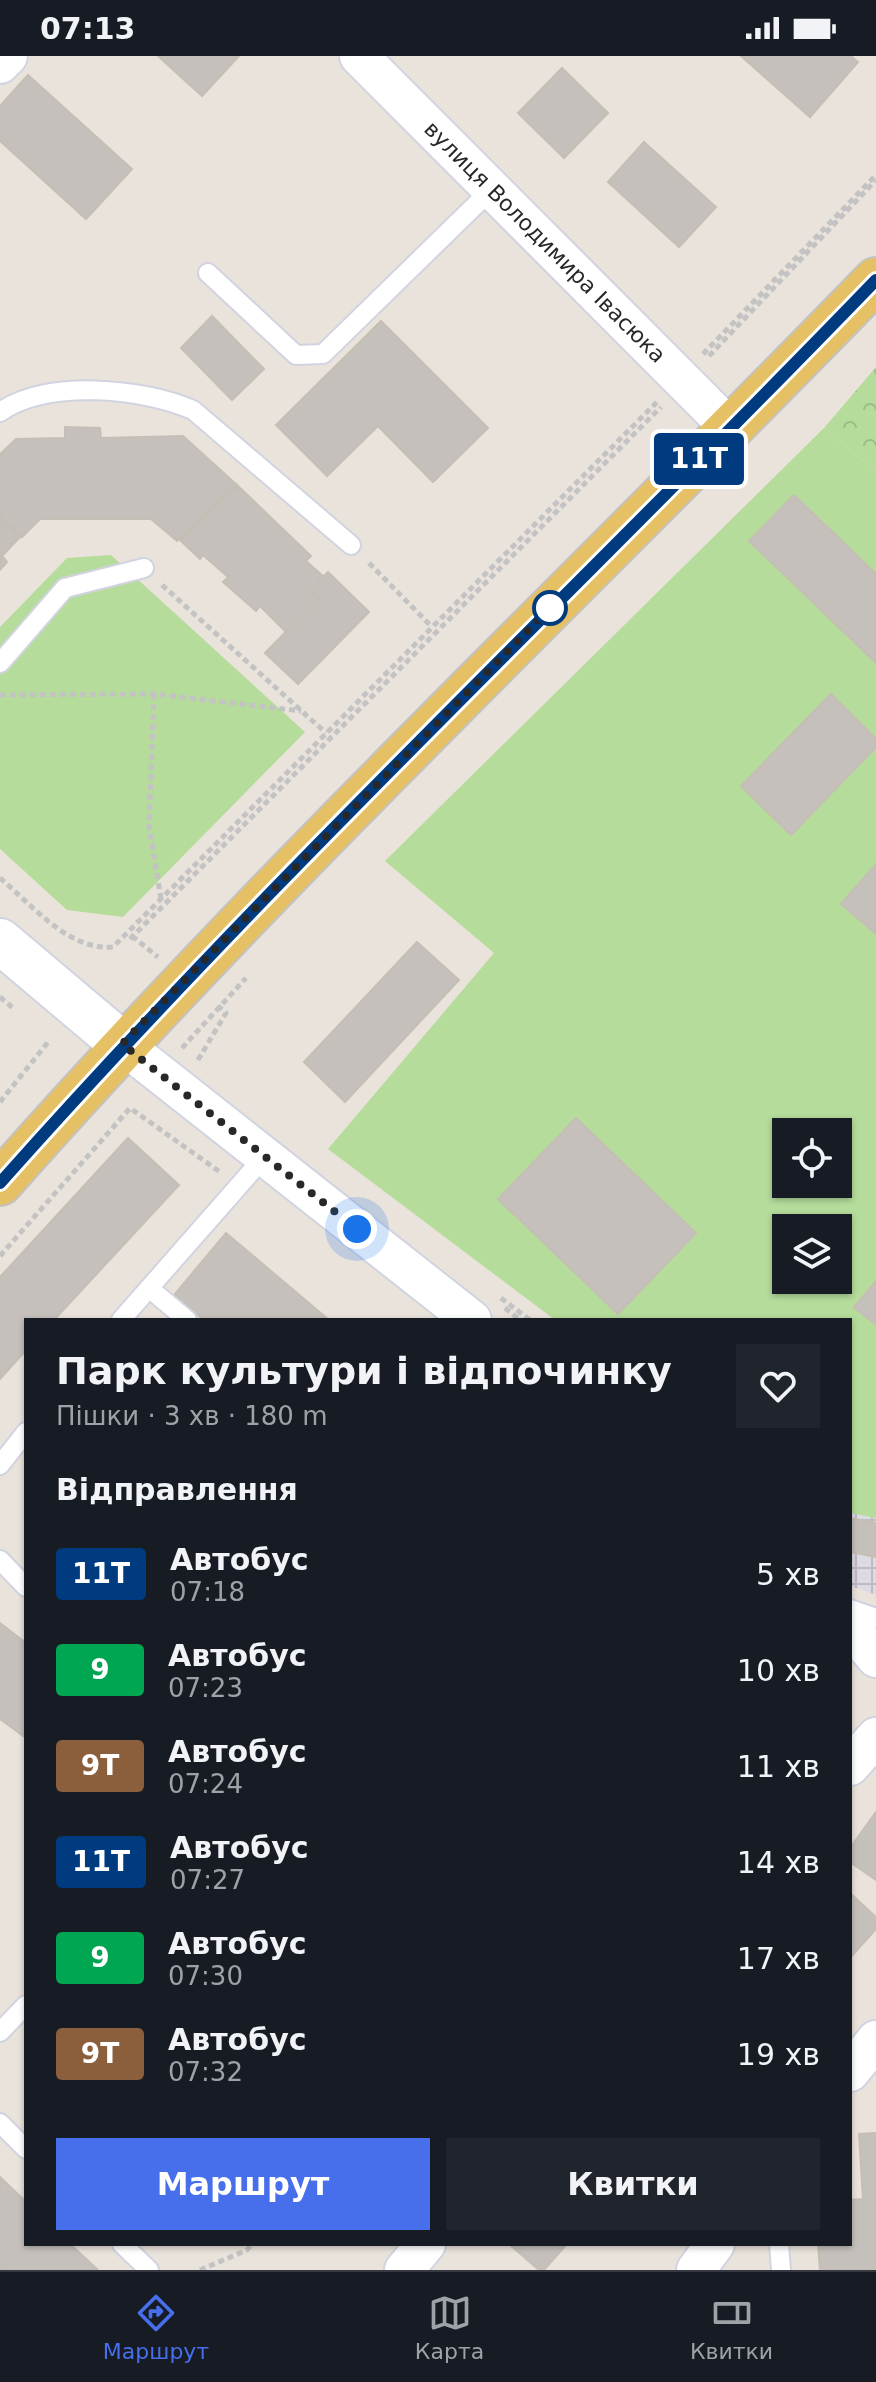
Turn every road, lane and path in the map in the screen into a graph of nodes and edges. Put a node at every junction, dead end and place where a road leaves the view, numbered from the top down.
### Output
1 (8, 56) edge
2 (359, 56) edge
3 (0, 64) edge
4 (876, 177) edge
5 (492, 189) junction
6 (208, 273) dead end
7 (876, 280) edge
8 (683, 380) junction
9 (0, 412) edge
10 (730, 428) junction
11 (351, 545) joint
12 (144, 568) joint
13 (432, 627) junction
14 (0, 663) edge
15 (154, 694) junction
16 (0, 695) edge
17 (301, 711) junction
18 (326, 733) junction
19 (0, 878) edge
20 (161, 899) junction
21 (0, 941) edge
22 (185, 979) junction
23 (0, 997) edge
24 (13, 1008) dead end
25 (218, 1009) dead end
26 (49, 1041) dead end
27 (122, 1044) junction
28 (182, 1048) dead end
29 (198, 1068) dead end
30 (0, 1102) edge
31 (265, 1156) junction
32 (0, 1183) edge
33 (239, 1185) junction
34 (0, 1256) edge
35 (149, 1288) junction
36 (484, 1310) edge
37 (123, 1318) edge
38 (185, 1318) edge
39 (513, 1318) edge
40 (24, 1435) edge
41 (0, 1465) edge
42 (0, 1560) edge
43 (24, 1585) edge
44 (852, 1610) edge
45 (876, 1618) edge
46 (852, 1629) edge
47 (876, 1658) edge
48 (876, 1737) edge
49 (852, 1764) edge
50 (24, 2007) edge
51 (0, 2032) edge
52 (0, 2123) edge
53 (24, 2147) edge
54 (124, 2246) edge
55 (250, 2246) edge
56 (424, 2246) edge
57 (714, 2246) edge
58 (779, 2246) edge
59 (149, 2270) edge
60 (200, 2270) edge
61 (404, 2270) edge
62 (696, 2270) edge
63 (781, 2270) edge

1 - 3 street
2 - 5 street, вулиця Володимира Івасюка
4 - 8 path
5 - 6 lane
5 - 8 street, вулиця Володимира Івасюка
7 - 10 main road
8 - 10 street, вулиця Володимира Івасюка
8 - 13 path
8 - 22 path
9 - 11 lane
10 - 22 main road
11 - 13 path
12 - 14 lane
12 - 17 path
13 - 18 path
15 - 16 path
15 - 17 path
15 - 20 path
17 - 18 path
18 - 20 path
19 - 20 path
21 - 27 main road
22 - 27 main road
22 - 29 path
23 - 24 path
25 - 28 path
26 - 30 path
27 - 31 street
27 - 32 main road
31 - 33 lane
31 - 36 street
33 - 34 path
33 - 35 lane
35 - 37 lane
35 - 38 lane
36 - 39 path
40 - 41 lane
42 - 43 lane
44 - 45 lane
46 - 47 street
48 - 49 street
50 - 51 lane
52 - 53 lane
54 - 59 lane
55 - 60 path
56 - 61 street
57 - 62 street
58 - 63 lane

